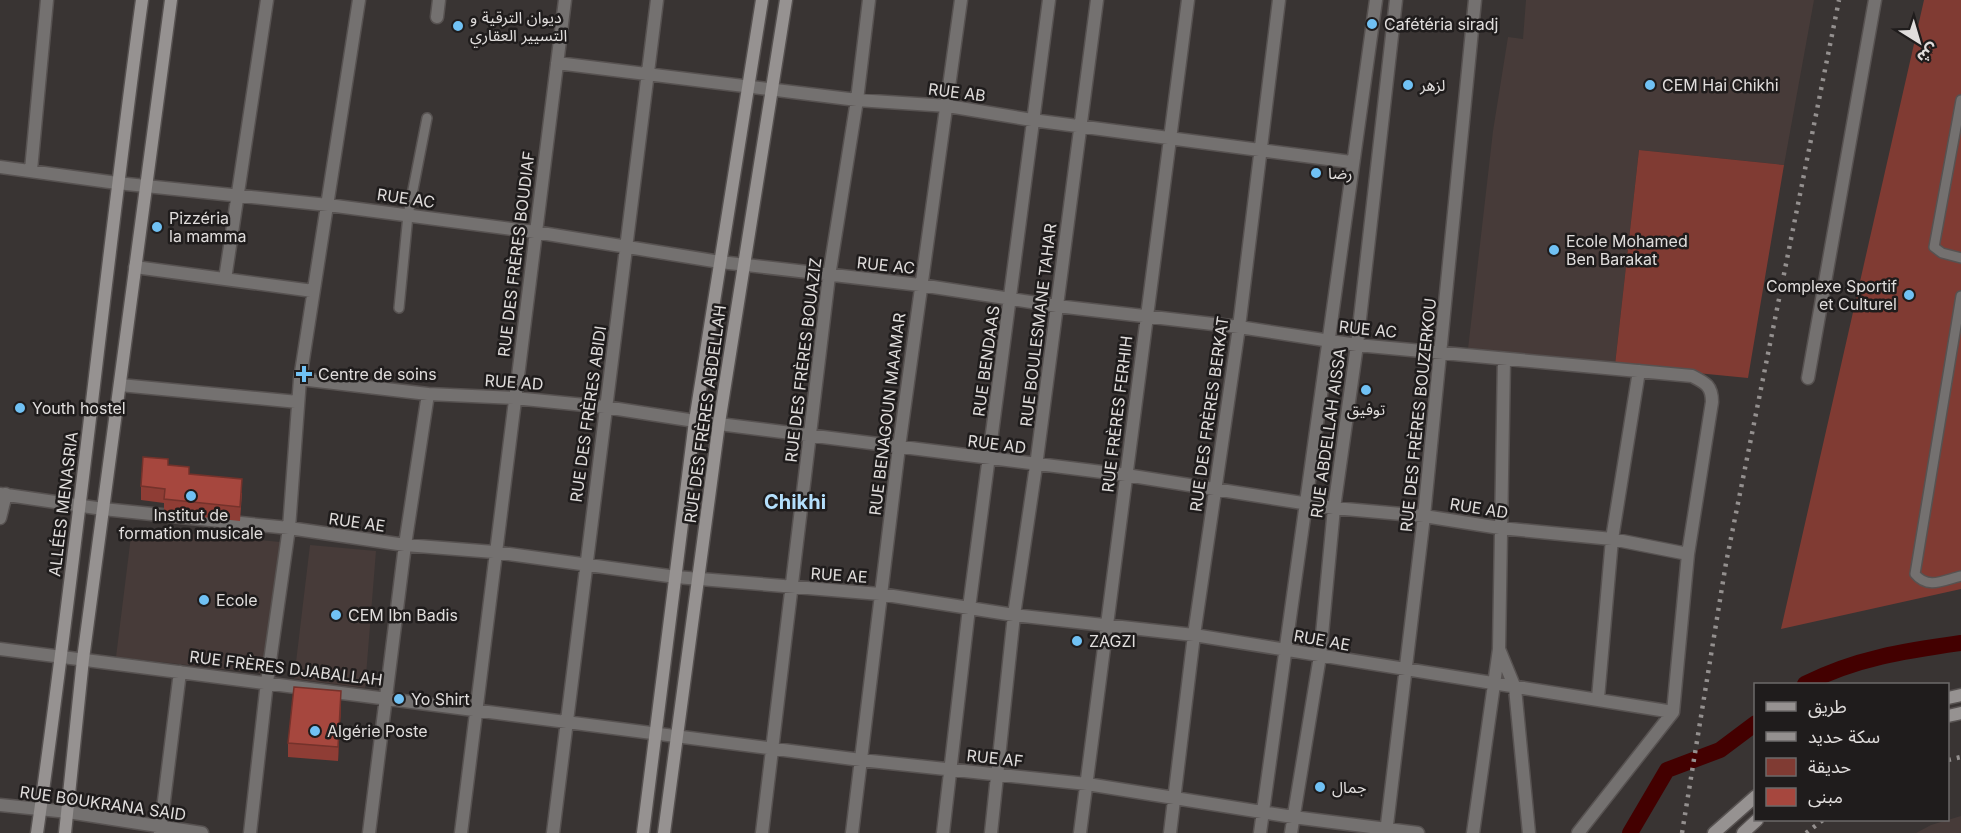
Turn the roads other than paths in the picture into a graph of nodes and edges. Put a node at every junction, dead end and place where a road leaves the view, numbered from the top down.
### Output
1 (47, 0) edge
2 (142, 0) edge
3 (171, 0) edge
4 (267, 0) edge
5 (359, 0) edge
6 (439, 0) edge
7 (565, 0) edge
8 (657, 0) edge
9 (762, 0) edge
10 (786, 0) edge
11 (869, 0) edge
12 (961, 0) edge
13 (1048, 0) edge
14 (1097, 0) edge
15 (1188, 0) edge
16 (1279, 0) edge
17 (1376, 0) edge
18 (1396, 0) edge
19 (1475, 0) edge
20 (1875, 0) edge
21 (436, 17) dead end
22 (557, 63) junction
23 (649, 72) junction
24 (750, 86) junction
25 (773, 88) junction
26 (857, 100) junction
27 (1961, 100) edge
28 (948, 106) junction
29 (427, 118) dead end
30 (1032, 120) junction
31 (1079, 125) junction
32 (1172, 136) junction
33 (1260, 150) junction
34 (1352, 162) junction
35 (0, 167) edge
36 (31, 170) junction
37 (117, 183) junction
38 (147, 186) junction
39 (238, 195) junction
40 (328, 205) junction
41 (408, 215) junction
42 (536, 232) junction
43 (628, 249) junction
44 (1961, 258) edge
45 (720, 262) junction
46 (744, 265) junction
47 (135, 267) junction
48 (830, 276) junction
49 (225, 279) junction
50 (920, 285) junction
51 (313, 291) junction
52 (1961, 296) edge
53 (1011, 300) junction
54 (1057, 306) junction
55 (399, 308) dead end
56 (1146, 317) junction
57 (1239, 327) junction
58 (1327, 342) junction
59 (1357, 345) junction
60 (1442, 353) junction
61 (1504, 359) junction
62 (1639, 371) junction
63 (1808, 378) dead end
64 (300, 379) junction
65 (120, 386) junction
66 (428, 394) junction
67 (514, 398) junction
68 (298, 402) junction
69 (605, 407) junction
70 (695, 422) junction
71 (719, 423) junction
72 (810, 435) junction
73 (899, 447) junction
74 (989, 460) junction
75 (1036, 466) junction
76 (1126, 475) junction
77 (1216, 489) junction
78 (3, 494) edge
79 (1305, 504) junction
80 (81, 506) junction
81 (1334, 508) junction
82 (103, 509) junction
83 (1424, 516) junction
84 (0, 519) edge
85 (289, 528) junction
86 (1500, 528) junction
87 (1612, 539) junction
88 (405, 545) junction
89 (495, 552) junction
90 (1688, 554) junction
91 (585, 566) junction
92 (676, 576) junction
93 (1961, 576) edge
94 (699, 578) junction
95 (790, 588) junction
96 (880, 594) junction
97 (969, 608) junction
98 (1014, 615) junction
99 (1106, 627) junction
100 (1194, 635) junction
101 (0, 649) edge
102 (1499, 649) junction
103 (1286, 650) junction
104 (1320, 656) junction
105 (60, 657) junction
106 (83, 659) junction
107 (1404, 670) junction
108 (180, 672) junction
109 (267, 682) junction
110 (1492, 684) junction
111 (1515, 688) junction
112 (385, 697) junction
113 (1598, 698) junction
114 (476, 708) junction
115 (1673, 712) junction
116 (568, 720) junction
117 (657, 734) junction
118 (677, 736) junction
119 (773, 747) junction
120 (861, 760) junction
121 (950, 770) junction
122 (997, 776) junction
123 (1087, 784) junction
124 (1754, 796) edge
125 (1174, 798) junction
126 (0, 805) edge
127 (40, 810) junction
128 (1261, 811) junction
129 (68, 812) junction
130 (1293, 817) junction
131 (1755, 821) edge
132 (160, 830) edge
133 (1386, 831) edge
134 (37, 833) edge
135 (65, 833) edge
136 (202, 833) edge
137 (250, 833) edge
138 (369, 833) edge
139 (461, 833) edge
140 (553, 833) edge
141 (643, 833) edge
142 (664, 833) edge
143 (762, 833) edge
144 (852, 833) edge
145 (943, 833) edge
146 (991, 833) edge
147 (1080, 833) edge
148 (1170, 833) edge
149 (1260, 833) edge
150 (1291, 833) edge
151 (1418, 833) edge
152 (1473, 833) edge
153 (1529, 833) edge
154 (1578, 833) edge
155 (1714, 833) edge
156 (1743, 833) edge

1 - 36 street
2 - 37 street, ALLÉES MENASRIA
3 - 38 street
4 - 39 street
5 - 40 street
6 - 21 street
7 - 22 street, RUE DES FRÈRES BOUDIAF
8 - 23 street, RUE DES FRÈRES ABIDI
9 - 24 street, RUE DES FRÈRES ABDELLAH
10 - 25 street, RUE DES FRÈRES ABDELLAH
11 - 26 street, RUE DES FRÈRES BOUAZIZ
12 - 28 street, RUE BENAGOUN MAAMAR
13 - 30 street, RUE BENDAAS
14 - 31 street, RUE BOULESMANE TAHAR
15 - 32 street, RUE FRÈRES FERHIH
16 - 33 street, RUE DES FRÈRES BERKAT
17 - 34 street
18 - 59 street, RUE ABDELLAH AISSA
19 - 60 street, RUE DES FRÈRES BOUZERKOU
20 - 63 street
22 - 23 street, RUE AB
22 - 42 street, RUE DES FRÈRES BOUDIAF
23 - 24 street, RUE AB
23 - 43 street, RUE DES FRÈRES ABIDI
24 - 25 street, RUE AB
24 - 45 street, RUE DES FRÈRES ABDELLAH
25 - 26 street, RUE AB
25 - 46 street, RUE DES FRÈRES ABDELLAH
26 - 28 street, RUE AB
26 - 48 street, RUE DES FRÈRES BOUAZIZ
27 - 44 lane
28 - 30 street, RUE AB
28 - 50 street, RUE BENAGOUN MAAMAR
29 - 41 lane
30 - 31 street, RUE AB
30 - 53 street, RUE BENDAAS
31 - 32 street, RUE AB
31 - 54 street, RUE BOULESMANE TAHAR
32 - 33 street, RUE AB
32 - 56 street, RUE FRÈRES FERHIH
33 - 34 street, RUE AB
33 - 57 street, RUE DES FRÈRES BERKAT
34 - 58 street
35 - 36 street, RUE AC
36 - 37 street, RUE AC
37 - 38 street, RUE AC
37 - 80 street, ALLÉES MENASRIA
38 - 39 street, RUE AC
38 - 47 street
39 - 40 street, RUE AC
39 - 49 street
40 - 41 street, RUE AC
40 - 51 street
41 - 42 street, RUE AC
41 - 55 lane
42 - 43 street, RUE AC
42 - 67 street, RUE DES FRÈRES BOUDIAF
43 - 45 street, RUE AC
43 - 69 street, RUE DES FRÈRES ABIDI
45 - 46 street, RUE AC
45 - 70 street, RUE DES FRÈRES ABDELLAH
46 - 48 street, RUE AC
46 - 71 street, RUE DES FRÈRES ABDELLAH
47 - 49 street
47 - 65 street
48 - 50 street, RUE AC
48 - 72 street, RUE DES FRÈRES BOUAZIZ
49 - 51 street
50 - 53 street, RUE AC
50 - 73 street, RUE BENAGOUN MAAMAR
51 - 64 street
52 - 93 lane
53 - 54 street, RUE AC
53 - 74 street, RUE BENDAAS
54 - 56 street, RUE AC
54 - 75 street, RUE BOULESMANE TAHAR
56 - 57 street, RUE AC
56 - 76 street, RUE FRÈRES FERHIH
57 - 58 street, RUE AC
57 - 77 street, RUE DES FRÈRES BERKAT
58 - 59 street, RUE AC
58 - 79 street
59 - 60 street, RUE AC
59 - 81 street, RUE ABDELLAH AISSA
60 - 61 street, RUE AC
60 - 83 street, RUE DES FRÈRES BOUZERKOU
61 - 62 street, RUE AC
61 - 86 street
62 - 87 street
62 - 90 street, RUE AC
64 - 66 street, RUE AD
64 - 68 street
65 - 68 street
65 - 82 street
66 - 67 street, RUE AD
66 - 88 street
67 - 69 street, RUE AD
67 - 89 street, RUE DES FRÈRES BOUDIAF
68 - 85 street
69 - 70 street, RUE AD
69 - 91 street, RUE DES FRÈRES ABIDI
70 - 71 street, RUE AD
70 - 92 street, RUE DES FRÈRES ABDELLAH
71 - 72 street, RUE AD
71 - 94 street, RUE DES FRÈRES ABDELLAH
72 - 73 street, RUE AD
72 - 95 street, RUE DES FRÈRES BOUAZIZ
73 - 74 street, RUE AD
73 - 96 street, RUE BENAGOUN MAAMAR
74 - 75 street, RUE AD
74 - 97 street, RUE BENDAAS
75 - 76 street, RUE AD
75 - 98 street, RUE BOULESMANE TAHAR
76 - 77 street, RUE AD
76 - 99 street, RUE FRÈRES FERHIH
77 - 79 street, RUE AD
77 - 100 street, RUE DES FRÈRES BERKAT
78 - 80 street, RUE AE
78 - 84 street
79 - 81 street, RUE AD
79 - 103 street
80 - 82 street, RUE AE
80 - 105 street, ALLÉES MENASRIA
81 - 83 street, RUE AD
81 - 104 street, RUE ABDELLAH AISSA
82 - 85 street, RUE AE
82 - 106 street
83 - 86 street, RUE AD
83 - 107 street, RUE DES FRÈRES BOUZERKOU
85 - 88 street, RUE AE
85 - 109 street
86 - 87 street, RUE AD
86 - 102 street
87 - 90 street, RUE AD
87 - 113 street
88 - 89 street, RUE AE
88 - 112 street
89 - 91 street, RUE AE
89 - 114 street, RUE DES FRÈRES BOUDIAF
90 - 115 street
91 - 92 street, RUE AE
91 - 116 street, RUE DES FRÈRES ABIDI
92 - 94 street, RUE AE
92 - 117 street, RUE DES FRÈRES ABDELLAH
94 - 95 street, RUE AE
94 - 118 street, RUE DES FRÈRES ABDELLAH
95 - 96 street, RUE AE
95 - 119 street, RUE DES FRÈRES BOUAZIZ
96 - 97 street, RUE AE
96 - 120 street, RUE BENAGOUN MAAMAR
97 - 98 street, RUE AE
97 - 121 street, RUE BENDAAS
98 - 99 street, RUE AE
98 - 122 street, RUE BOULESMANE TAHAR
99 - 100 street, RUE AE
99 - 123 street, RUE FRÈRES FERHIH
100 - 103 street, RUE AE
100 - 125 street, RUE DES FRÈRES BERKAT
101 - 105 street, RUE FRÈRES DJABALLAH
102 - 110 street
102 - 111 street
103 - 104 street, RUE AE
103 - 128 street
104 - 107 street, RUE AE
104 - 130 street, RUE ABDELLAH AISSA
105 - 106 street, RUE FRÈRES DJABALLAH
105 - 127 street, ALLÉES MENASRIA
106 - 108 street, RUE FRÈRES DJABALLAH
106 - 129 street
107 - 110 street, RUE AE
107 - 133 street, RUE DES FRÈRES BOUZERKOU
108 - 109 street, RUE FRÈRES DJABALLAH
108 - 132 street
109 - 112 street, RUE FRÈRES DJABALLAH
109 - 137 street
110 - 111 street, RUE AE
110 - 152 street
111 - 113 street, RUE AE
111 - 153 street
112 - 114 street, RUE FRÈRES DJABALLAH
112 - 138 street
113 - 115 street, RUE AE
114 - 116 street, RUE FRÈRES DJABALLAH
114 - 139 street, RUE DES FRÈRES BOUDIAF
115 - 154 street
116 - 117 street, RUE AF
116 - 140 street, RUE DES FRÈRES ABIDI
117 - 118 street, RUE AF
117 - 141 street, RUE DES FRÈRES ABDELLAH
118 - 119 street, RUE AF
118 - 142 street, RUE DES FRÈRES ABDELLAH
119 - 120 street, RUE AF
119 - 143 street, RUE DES FRÈRES BOUAZIZ
120 - 121 street, RUE AF
120 - 144 street, RUE BENAGOUN MAAMAR
121 - 122 street, RUE AF
121 - 145 street, RUE BENDAAS
122 - 123 street, RUE AF
122 - 146 street, RUE BOULESMANE TAHAR
123 - 125 street, RUE AF
123 - 147 street, RUE FRÈRES FERHIH
124 - 155 street
125 - 128 street, RUE AF
125 - 148 street, RUE DES FRÈRES BERKAT
126 - 127 street, RUE BOUKRANA SAID
127 - 129 street, RUE BOUKRANA SAID
127 - 134 street, ALLÉES MENASRIA
128 - 130 street, RUE AF
128 - 149 street
129 - 132 street, RUE BOUKRANA SAID
129 - 135 street
130 - 133 street, RUE AF
130 - 150 street, RUE ABDELLAH AISSA
131 - 156 street
132 - 136 street, RUE BOUKRANA SAID
133 - 151 street, RUE AF

